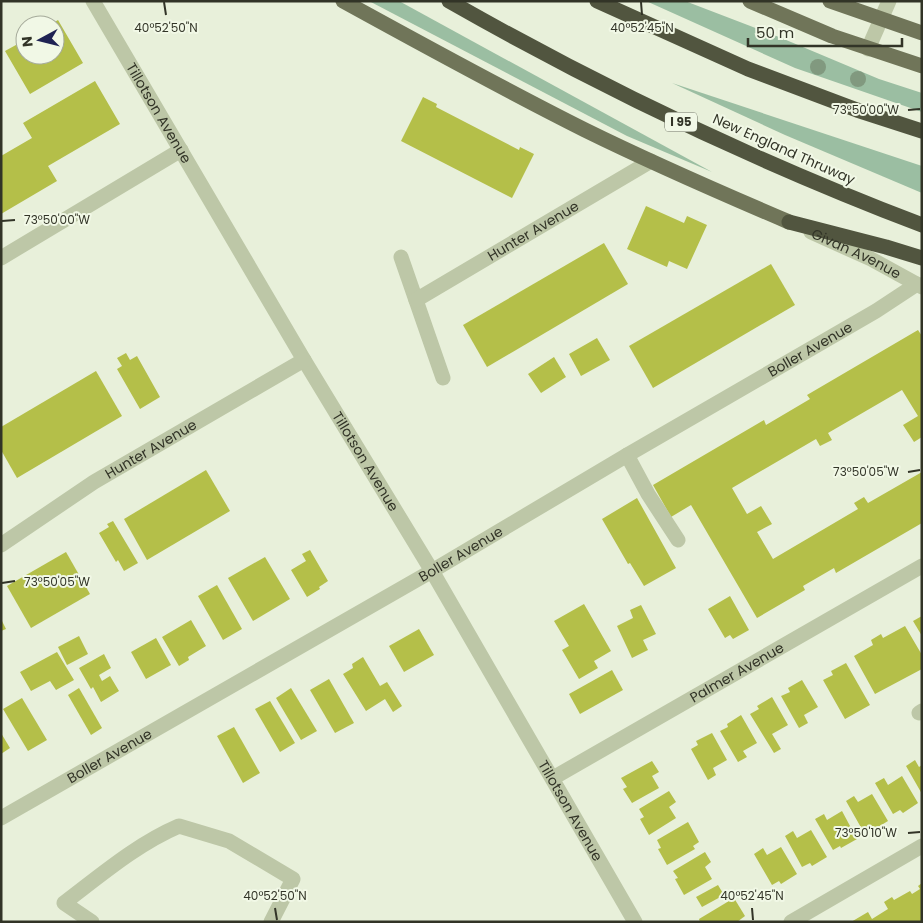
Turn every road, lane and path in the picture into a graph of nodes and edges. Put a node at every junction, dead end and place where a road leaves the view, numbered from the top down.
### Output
1 (93, 1) edge
2 (343, 1) edge
3 (449, 1) edge
4 (597, 1) edge
5 (750, 1) edge
6 (830, 1) edge
7 (889, 1) edge
8 (882, 19) junction
9 (922, 32) edge
10 (868, 48) junction
11 (922, 66) edge
12 (922, 131) edge
13 (182, 150) junction
14 (651, 161) junction
15 (790, 222) junction
16 (922, 226) edge
17 (401, 257) dead end
18 (1, 258) edge
19 (922, 258) edge
20 (920, 285) edge
21 (416, 300) junction
22 (304, 360) junction
23 (443, 378) dead end
24 (627, 455) junction
25 (678, 540) dead end
26 (1, 545) edge
27 (922, 566) edge
28 (432, 571) junction
29 (553, 778) junction
30 (1, 818) edge
31 (922, 846) edge
32 (92, 922) edge
33 (271, 922) edge
34 (636, 922) edge
35 (791, 922) edge

1 - 13 street, Tillotson Avenue
2 - 14 main road
3 - 16 highway, New England Thruway / I 95
4 - 12 highway
5 - 10 main road
6 - 8 main road
7 - 8 street
8 - 9 main road
8 - 10 street
10 - 11 main road
13 - 18 street
13 - 22 street, Tillotson Avenue
14 - 15 main road
14 - 21 street, Hunter Avenue
15 - 19 highway
15 - 20 street, Givan Avenue
17 - 21 street
20 - 24 street, Boller Avenue
21 - 23 street
22 - 26 street, Hunter Avenue
22 - 28 street, Tillotson Avenue
24 - 25 street
24 - 28 street, Boller Avenue
27 - 29 street, Palmer Avenue
28 - 29 street, Tillotson Avenue
28 - 30 street, Boller Avenue
29 - 34 street, Tillotson Avenue
31 - 35 street
32 - 33 street

